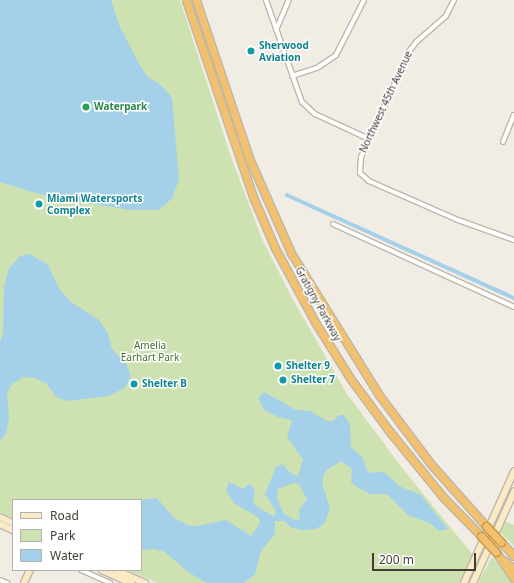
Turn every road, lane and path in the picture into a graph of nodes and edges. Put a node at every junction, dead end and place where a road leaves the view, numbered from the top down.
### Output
1 (186, 0) edge
2 (196, 0) edge
3 (266, 0) edge
4 (290, 0) edge
5 (364, 0) edge
6 (454, 0) edge
7 (276, 30) junction
8 (292, 76) junction
9 (514, 115) edge
10 (369, 139) junction
11 (503, 142) dead end
12 (333, 224) dead end
13 (514, 240) edge
14 (514, 307) edge
15 (513, 475) edge
16 (514, 492) edge
17 (0, 517) edge
18 (12, 523) edge
19 (0, 524) edge
20 (12, 530) edge
21 (501, 542) junction
22 (496, 552) junction
23 (514, 553) edge
24 (514, 556) edge
25 (514, 569) edge
26 (30, 571) edge
27 (83, 571) edge
28 (104, 571) edge
29 (118, 571) edge
30 (514, 579) edge
31 (0, 580) edge
32 (136, 581) edge
33 (7, 583) edge
34 (24, 583) edge
35 (110, 583) edge
36 (131, 583) edge
37 (145, 583) edge
38 (464, 583) edge
39 (473, 583) edge

1 - 22 highway, Gratigny Parkway, bridge
2 - 21 highway, Gratigny Parkway, bridge
3 - 7 street
4 - 7 street
5 - 8 street
6 - 10 street, Northwest 45th Avenue
7 - 8 street
8 - 10 street
9 - 11 street
10 - 13 street, Northwest 45th Avenue
12 - 14 street
15 - 38 main road
16 - 39 main road
17 - 18 main road
19 - 20 main road
21 - 23 highway
21 - 24 highway, Gratigny Parkway
22 - 25 highway, Gratigny Parkway
22 - 30 highway
26 - 34 main road
27 - 35 street
28 - 36 main road
29 - 32 main road
31 - 33 street
32 - 37 main road

